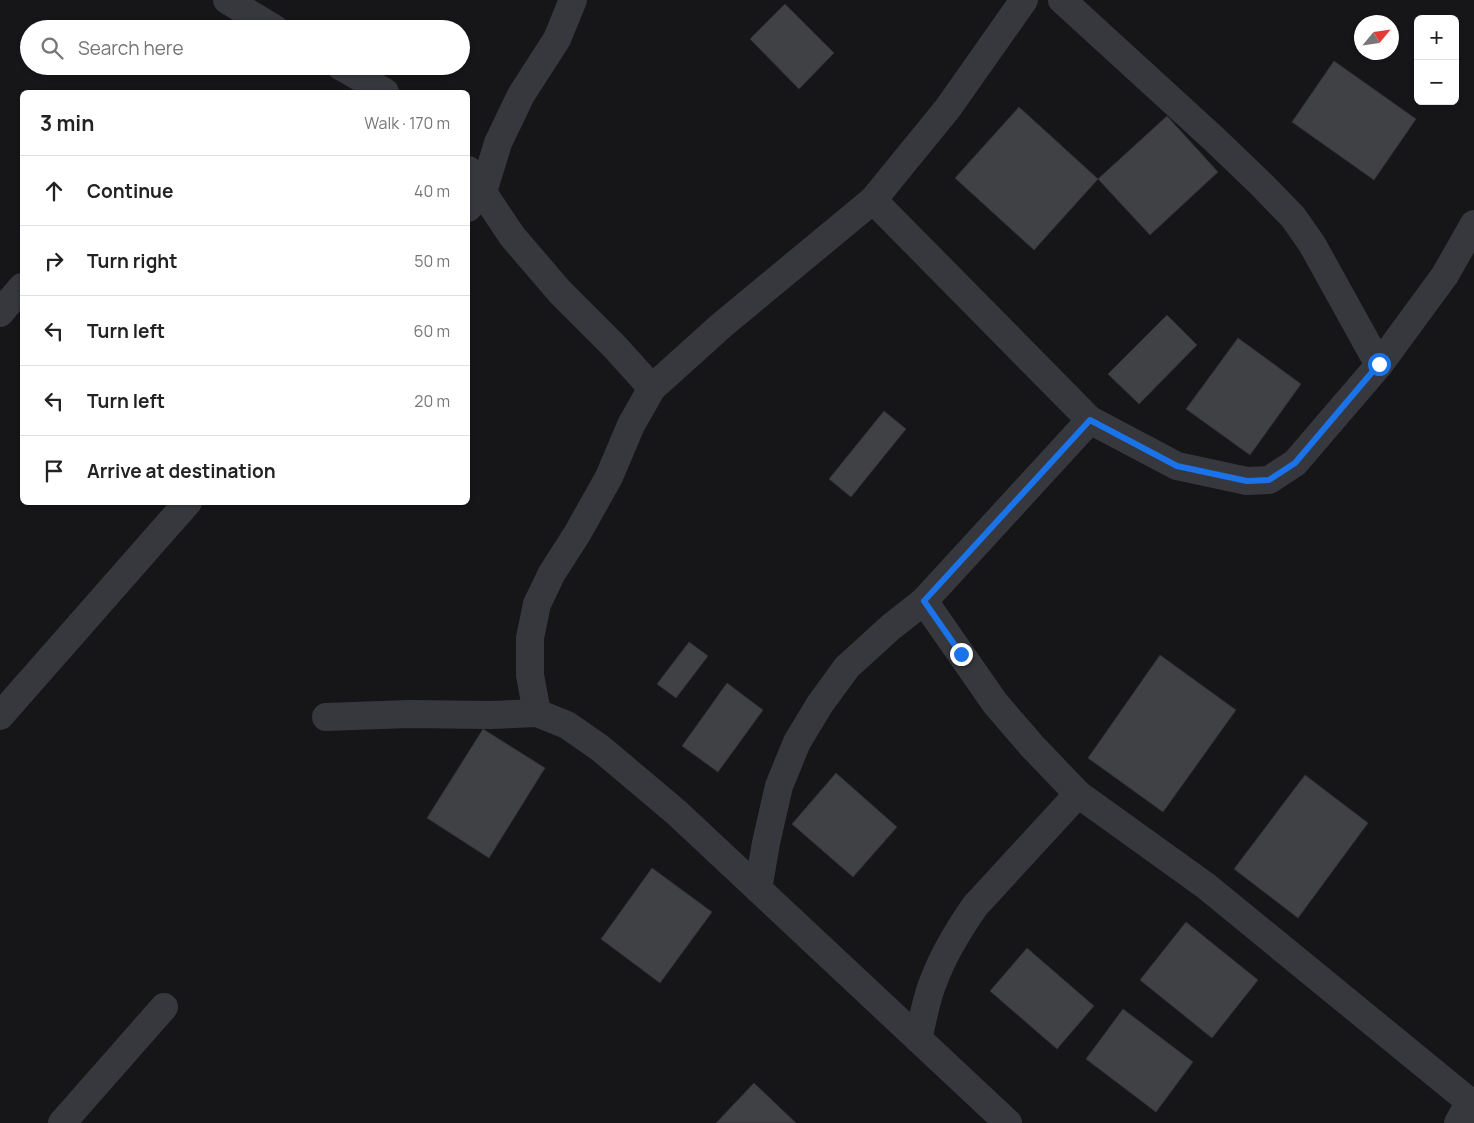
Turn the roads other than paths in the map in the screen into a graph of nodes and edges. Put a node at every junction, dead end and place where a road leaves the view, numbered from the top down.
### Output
1 (227, 0) edge
2 (573, 0) edge
3 (1024, 0) edge
4 (1062, 0) edge
5 (260, 20) edge
6 (355, 75) edge
7 (381, 90) edge
8 (470, 179) edge
9 (475, 200) edge
10 (873, 200) junction
11 (1474, 224) edge
12 (20, 289) edge
13 (0, 313) edge
14 (1379, 364) junction
15 (652, 388) junction
16 (1090, 420) junction
17 (185, 505) edge
18 (924, 601) junction
19 (538, 713) junction
20 (0, 716) edge
21 (326, 717) dead end
22 (1078, 794) junction
23 (758, 889) junction
24 (164, 1007) dead end
25 (918, 1040) junction
26 (62, 1123) edge
27 (1008, 1123) edge
28 (1458, 1123) edge

1 - 5 street
2 - 9 street
3 - 10 street
4 - 14 street
6 - 7 street
8 - 9 street
9 - 15 street
10 - 15 street
10 - 16 street
11 - 14 street
12 - 13 street
14 - 16 street
15 - 19 street
16 - 18 street
17 - 20 street
18 - 22 street
18 - 23 street
19 - 21 street
19 - 23 street
22 - 25 street
22 - 28 street
23 - 25 street
24 - 26 street
25 - 27 street

